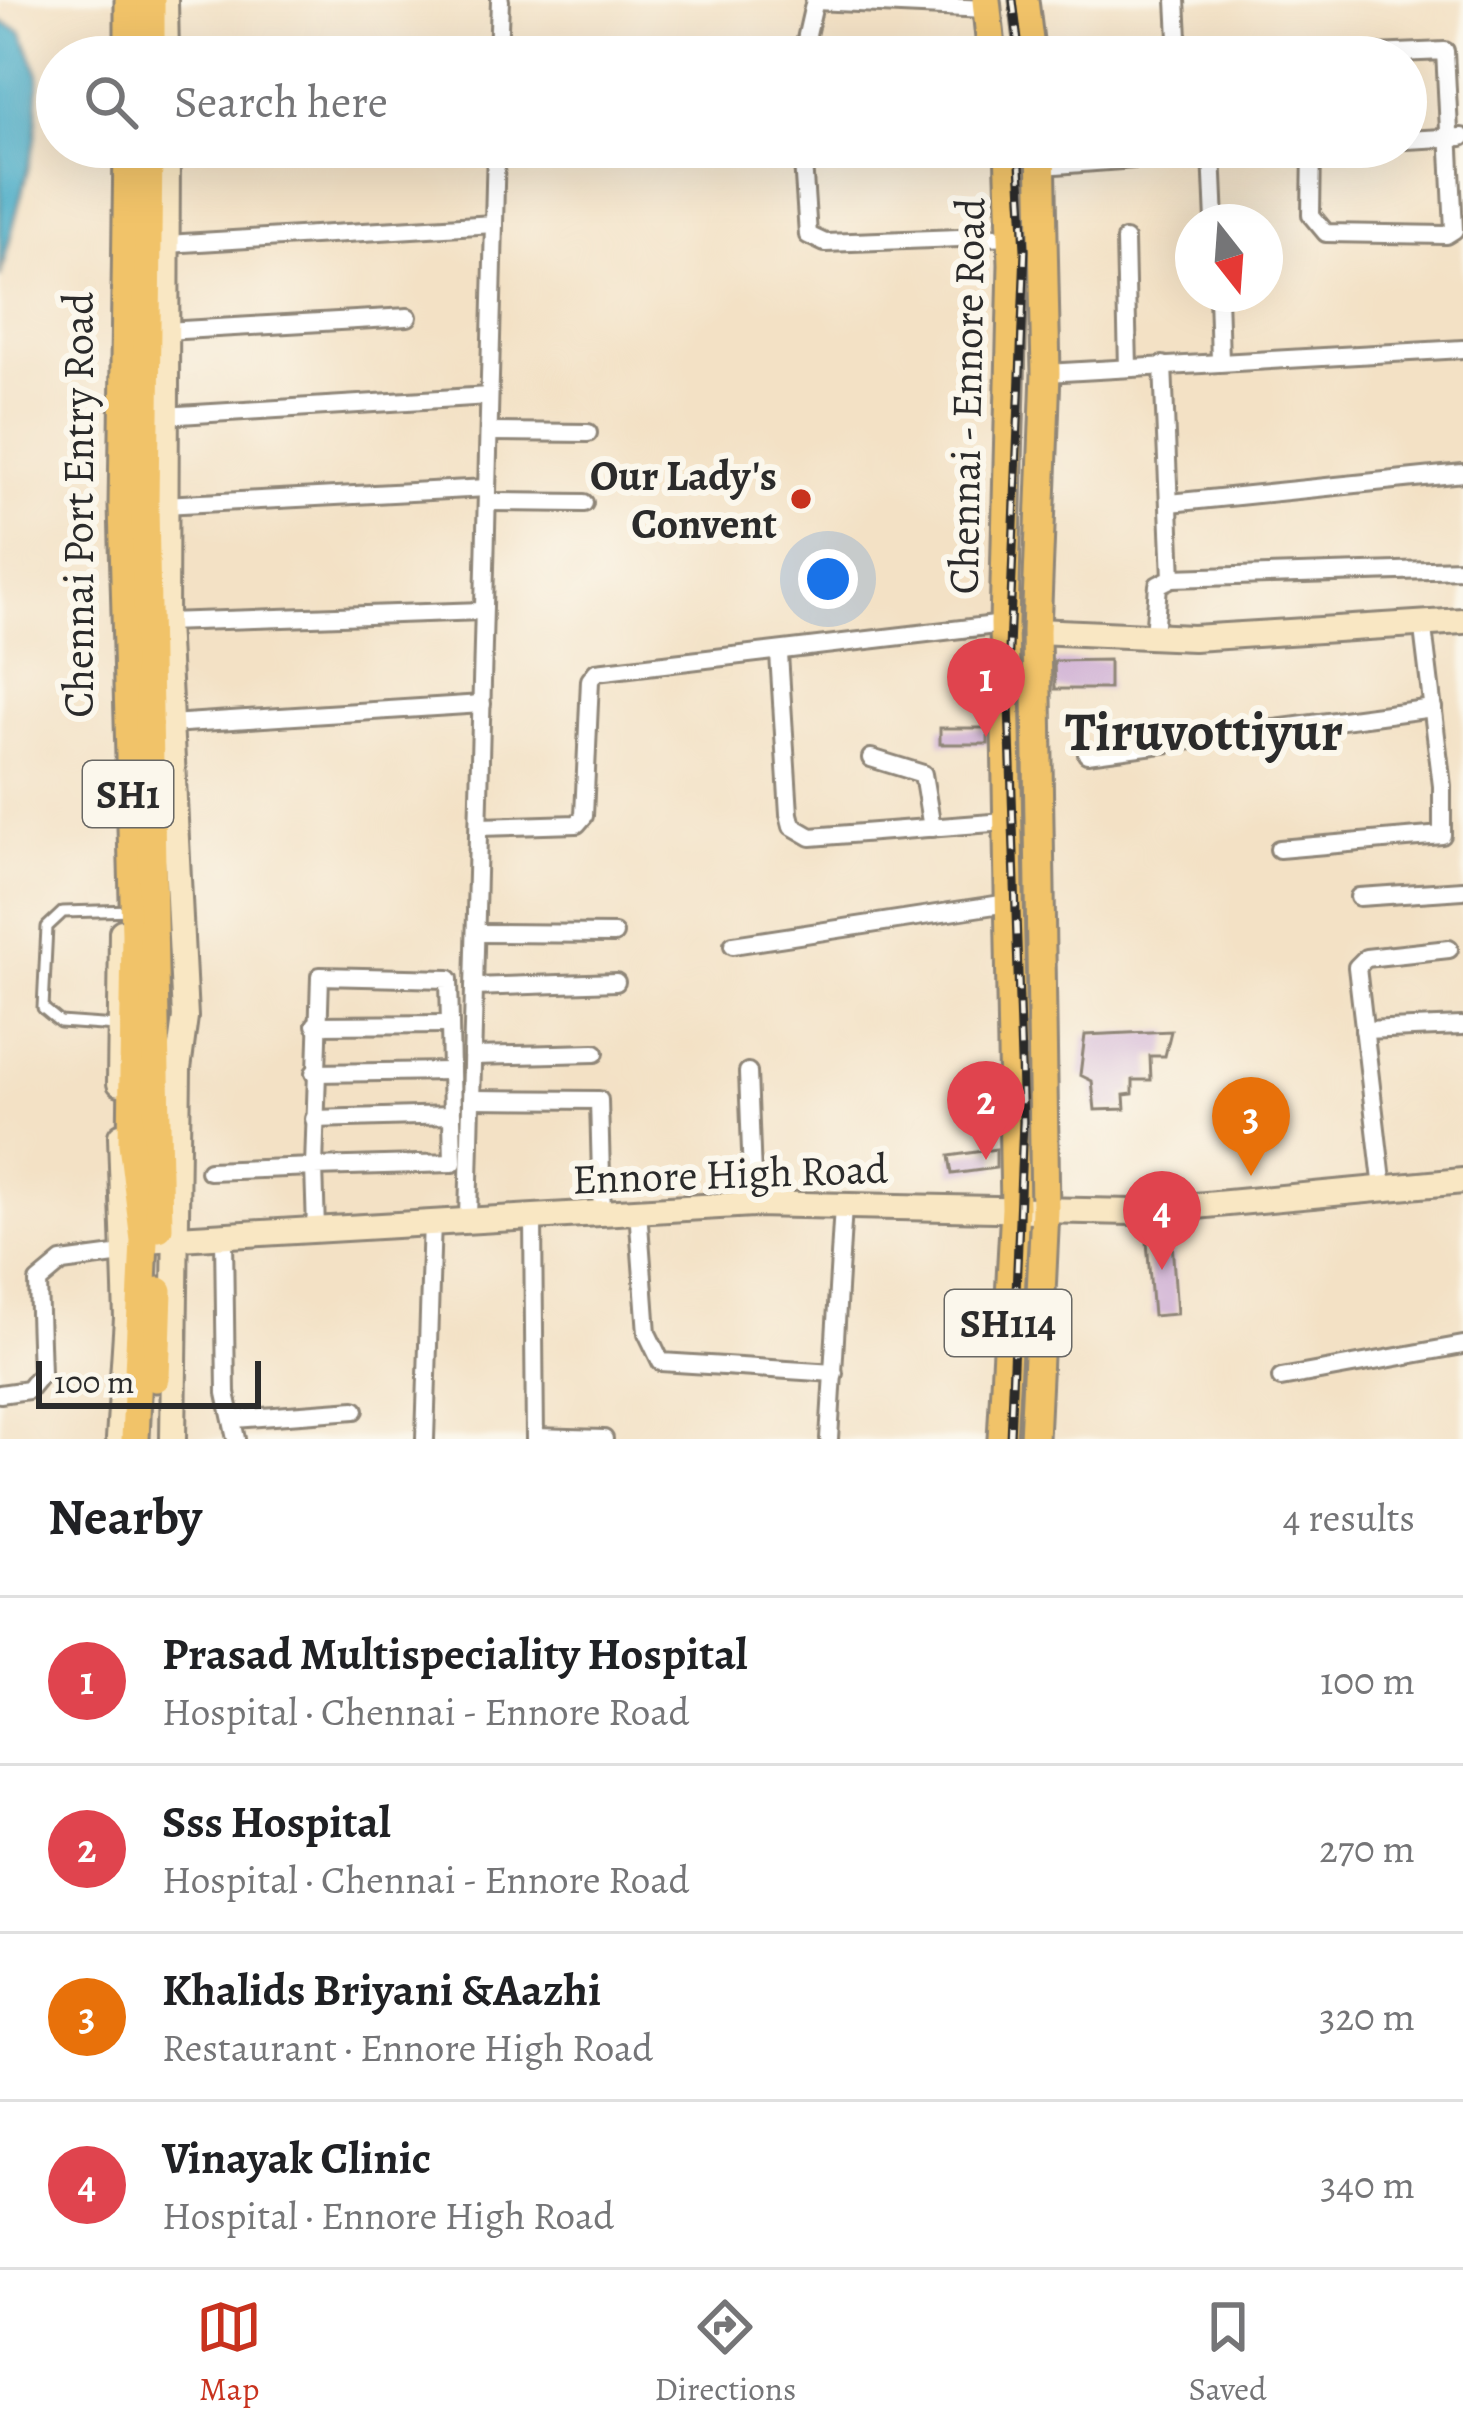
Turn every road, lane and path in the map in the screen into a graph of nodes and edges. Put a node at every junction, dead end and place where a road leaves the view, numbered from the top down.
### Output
1 (118, 0) edge
2 (129, 0) edge
3 (151, 0) edge
4 (165, 0) edge
5 (500, 0) edge
6 (815, 0) edge
7 (1024, 0) edge
8 (1176, 0) edge
9 (986, 5) edge
10 (117, 36) edge
11 (129, 36) edge
12 (151, 36) edge
13 (166, 36) edge
14 (499, 36) edge
15 (807, 36) edge
16 (990, 36) edge
17 (1028, 36) edge
18 (1178, 36) edge
19 (1427, 52) edge
20 (1458, 137) edge
21 (1427, 139) edge
22 (117, 168) edge
23 (128, 168) edge
24 (160, 168) edge
25 (162, 168) edge
26 (495, 168) edge
27 (803, 168) edge
28 (1010, 168) edge
29 (1042, 168) edge
30 (1213, 168) edge
31 (1312, 168) edge
32 (1214, 204) edge
33 (1044, 221) junction
34 (494, 224) junction
35 (1013, 229) junction
36 (1125, 240) dead end
37 (167, 244) junction
38 (1219, 312) edge
39 (408, 317) dead end
40 (165, 331) junction
41 (1463, 349) edge
42 (1220, 361) junction
43 (1163, 365) junction
44 (1128, 368) junction
45 (1046, 373) junction
46 (490, 396) junction
47 (163, 416) junction
48 (489, 432) junction
49 (588, 434) dead end
50 (1463, 473) edge
51 (487, 495) junction
52 (584, 503) dead end
53 (1169, 503) junction
54 (163, 505) junction
55 (1463, 569) edge
56 (1172, 578) junction
57 (483, 611) junction
58 (1422, 620) junction
59 (1463, 620) edge
60 (165, 622) junction
61 (1004, 624) junction
62 (1036, 631) junction
63 (1154, 636) junction
64 (779, 655) junction
65 (482, 704) junction
66 (1433, 708) junction
67 (169, 724) junction
68 (1088, 754) dead end
69 (871, 758) dead end
70 (1463, 785) edge
71 (1442, 786) junction
72 (1005, 822) junction
73 (478, 827) junction
74 (932, 828) junction
75 (1279, 849) dead end
76 (1463, 890) edge
77 (1359, 898) dead end
78 (1008, 903) junction
79 (128, 911) junction
80 (479, 933) junction
81 (614, 934) dead end
82 (733, 945) dead end
83 (1449, 950) dead end
84 (616, 982) dead end
85 (474, 987) junction
86 (450, 1024) junction
87 (315, 1025) junction
88 (1462, 1026) edge
89 (126, 1027) junction
90 (1364, 1030) junction
91 (595, 1052) dead end
92 (472, 1056) junction
93 (451, 1071) junction
94 (748, 1072) dead end
95 (314, 1073) junction
96 (472, 1099) junction
97 (452, 1115) junction
98 (314, 1119) junction
99 (314, 1167) junction
100 (208, 1171) dead end
101 (1463, 1181) edge
102 (1383, 1189) junction
103 (753, 1204) junction
104 (843, 1206) junction
105 (1015, 1208) junction
106 (638, 1210) junction
107 (1046, 1210) junction
108 (602, 1215) junction
109 (469, 1218) junction
110 (533, 1219) junction
111 (432, 1220) junction
112 (316, 1229) junction
113 (224, 1237) junction
114 (150, 1245) junction
115 (1463, 1345) edge
116 (834, 1373) junction
117 (1281, 1378) dead end
118 (0, 1394) edge
119 (356, 1410) dead end
120 (234, 1419) junction
121 (535, 1438) edge
122 (119, 1439) edge
123 (135, 1439) edge
124 (152, 1439) edge
125 (172, 1439) edge
126 (236, 1439) edge
127 (425, 1439) edge
128 (604, 1439) edge
129 (830, 1439) edge
130 (1002, 1439) edge
131 (1034, 1439) edge

1 - 10 street
2 - 11 main road
3 - 12 main road
4 - 13 street
5 - 14 street
6 - 9 street
6 - 15 street
7 - 17 main road
8 - 18 street
9 - 16 main road
19 - 20 street
20 - 21 street
20 - 31 street
22 - 79 street, Chennai Port Entry Road
23 - 79 main road, SH1
24 - 114 main road, SH1
25 - 37 street
26 - 34 street
27 - 35 street
28 - 35 main road, Chennai - Ennore Road / SH114
29 - 33 main road, Chennai - Ennore Road / SH114
30 - 32 street
33 - 35 main road
33 - 45 main road, Chennai - Ennore Road / SH114
34 - 37 street
34 - 46 street
35 - 61 main road, Chennai - Ennore Road / SH114
36 - 44 street
37 - 40 street
38 - 42 street
39 - 40 street
40 - 47 street
41 - 42 street
42 - 43 street
43 - 44 street
43 - 53 street
44 - 45 street
45 - 62 main road, Chennai - Ennore Road / SH114
46 - 47 street
46 - 48 street
47 - 54 street
48 - 49 street
48 - 51 street
50 - 53 street
51 - 52 street
51 - 54 street
51 - 57 street
53 - 56 street
54 - 60 street
55 - 56 street
56 - 63 street
57 - 60 street
57 - 65 street
58 - 59 street
58 - 63 street
58 - 66 street
60 - 67 street
61 - 64 street
61 - 72 main road, Chennai - Ennore Road / SH114
62 - 63 street
62 - 107 main road, Chennai - Ennore Road / SH114
64 - 73 street
64 - 74 street
65 - 67 street
65 - 73 street
66 - 68 street
66 - 71 street
67 - 114 street
69 - 74 street
70 - 71 street
71 - 75 street
72 - 74 street
72 - 78 main road, Chennai - Ennore Road / SH114
73 - 80 street
76 - 77 street
78 - 82 street
78 - 105 main road, Chennai - Ennore Road / SH114
79 - 89 main road, SH1
79 - 89 lane
80 - 81 street
80 - 85 street
83 - 90 street
84 - 85 street
85 - 92 street
86 - 87 street
86 - 87 street
86 - 93 street
87 - 95 street
88 - 90 street
89 - 114 main road, SH1
90 - 102 street
91 - 92 street
92 - 96 street
93 - 95 street
93 - 97 street
94 - 103 street
95 - 98 street
96 - 108 street
96 - 109 street
97 - 98 street
97 - 99 street
98 - 99 street
99 - 100 street
99 - 112 street
101 - 102 street, Ennore High Road
102 - 107 street, Ennore High Road
103 - 104 street, Ennore High Road
103 - 106 street, Ennore High Road
104 - 105 street, Ennore High Road
104 - 116 street
105 - 107 street, Ennore High Road
105 - 130 main road, Chennai - Ennore Road / SH114
106 - 108 street, Ennore High Road
106 - 116 street
107 - 131 main road, Chennai - Ennore Road / SH114
108 - 110 street, Ennore High Road
109 - 110 street, Ennore High Road
109 - 111 street, Ennore High Road
110 - 121 street
111 - 112 street, Ennore High Road
111 - 127 street
112 - 113 street, Ennore High Road
113 - 114 street, Ennore High Road
113 - 120 street
114 - 118 street
114 - 122 street
114 - 123 main road, SH1
114 - 124 main road, SH1
114 - 125 street
115 - 117 street
116 - 129 street
119 - 120 street
120 - 126 street
121 - 128 street

